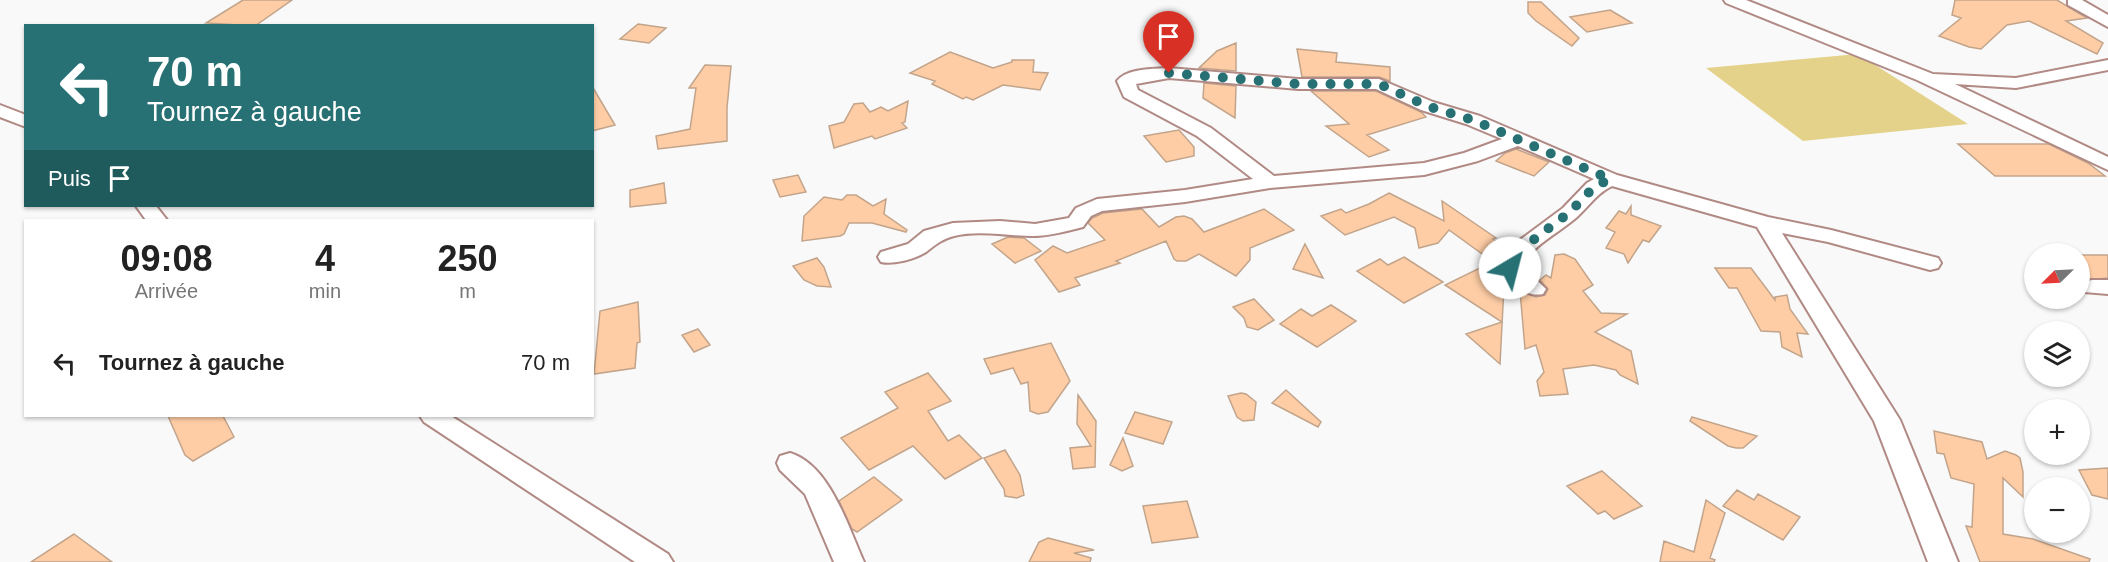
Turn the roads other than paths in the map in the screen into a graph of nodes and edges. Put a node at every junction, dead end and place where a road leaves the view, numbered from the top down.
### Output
1 (1732, 0) edge
2 (2074, 2) dead end
3 (2108, 22) edge
4 (2108, 65) edge
5 (1923, 76) junction
6 (0, 111) edge
7 (24, 121) edge
8 (1518, 140) junction
9 (2108, 164) edge
10 (1610, 179) junction
11 (1270, 182) junction
12 (1765, 223) junction
13 (889, 257) dead end
14 (1930, 263) dead end
15 (1535, 289) dead end
16 (435, 417) edge
17 (790, 463) dead end
18 (658, 562) edge
19 (849, 562) edge
20 (1943, 562) edge

1 - 5 street
2 - 3 street
4 - 5 street
5 - 9 street
6 - 7 street
8 - 10 street
8 - 11 street
8 - 11 street
10 - 12 street
10 - 15 street
11 - 13 street
12 - 14 street
12 - 20 street
16 - 18 street
17 - 19 street

